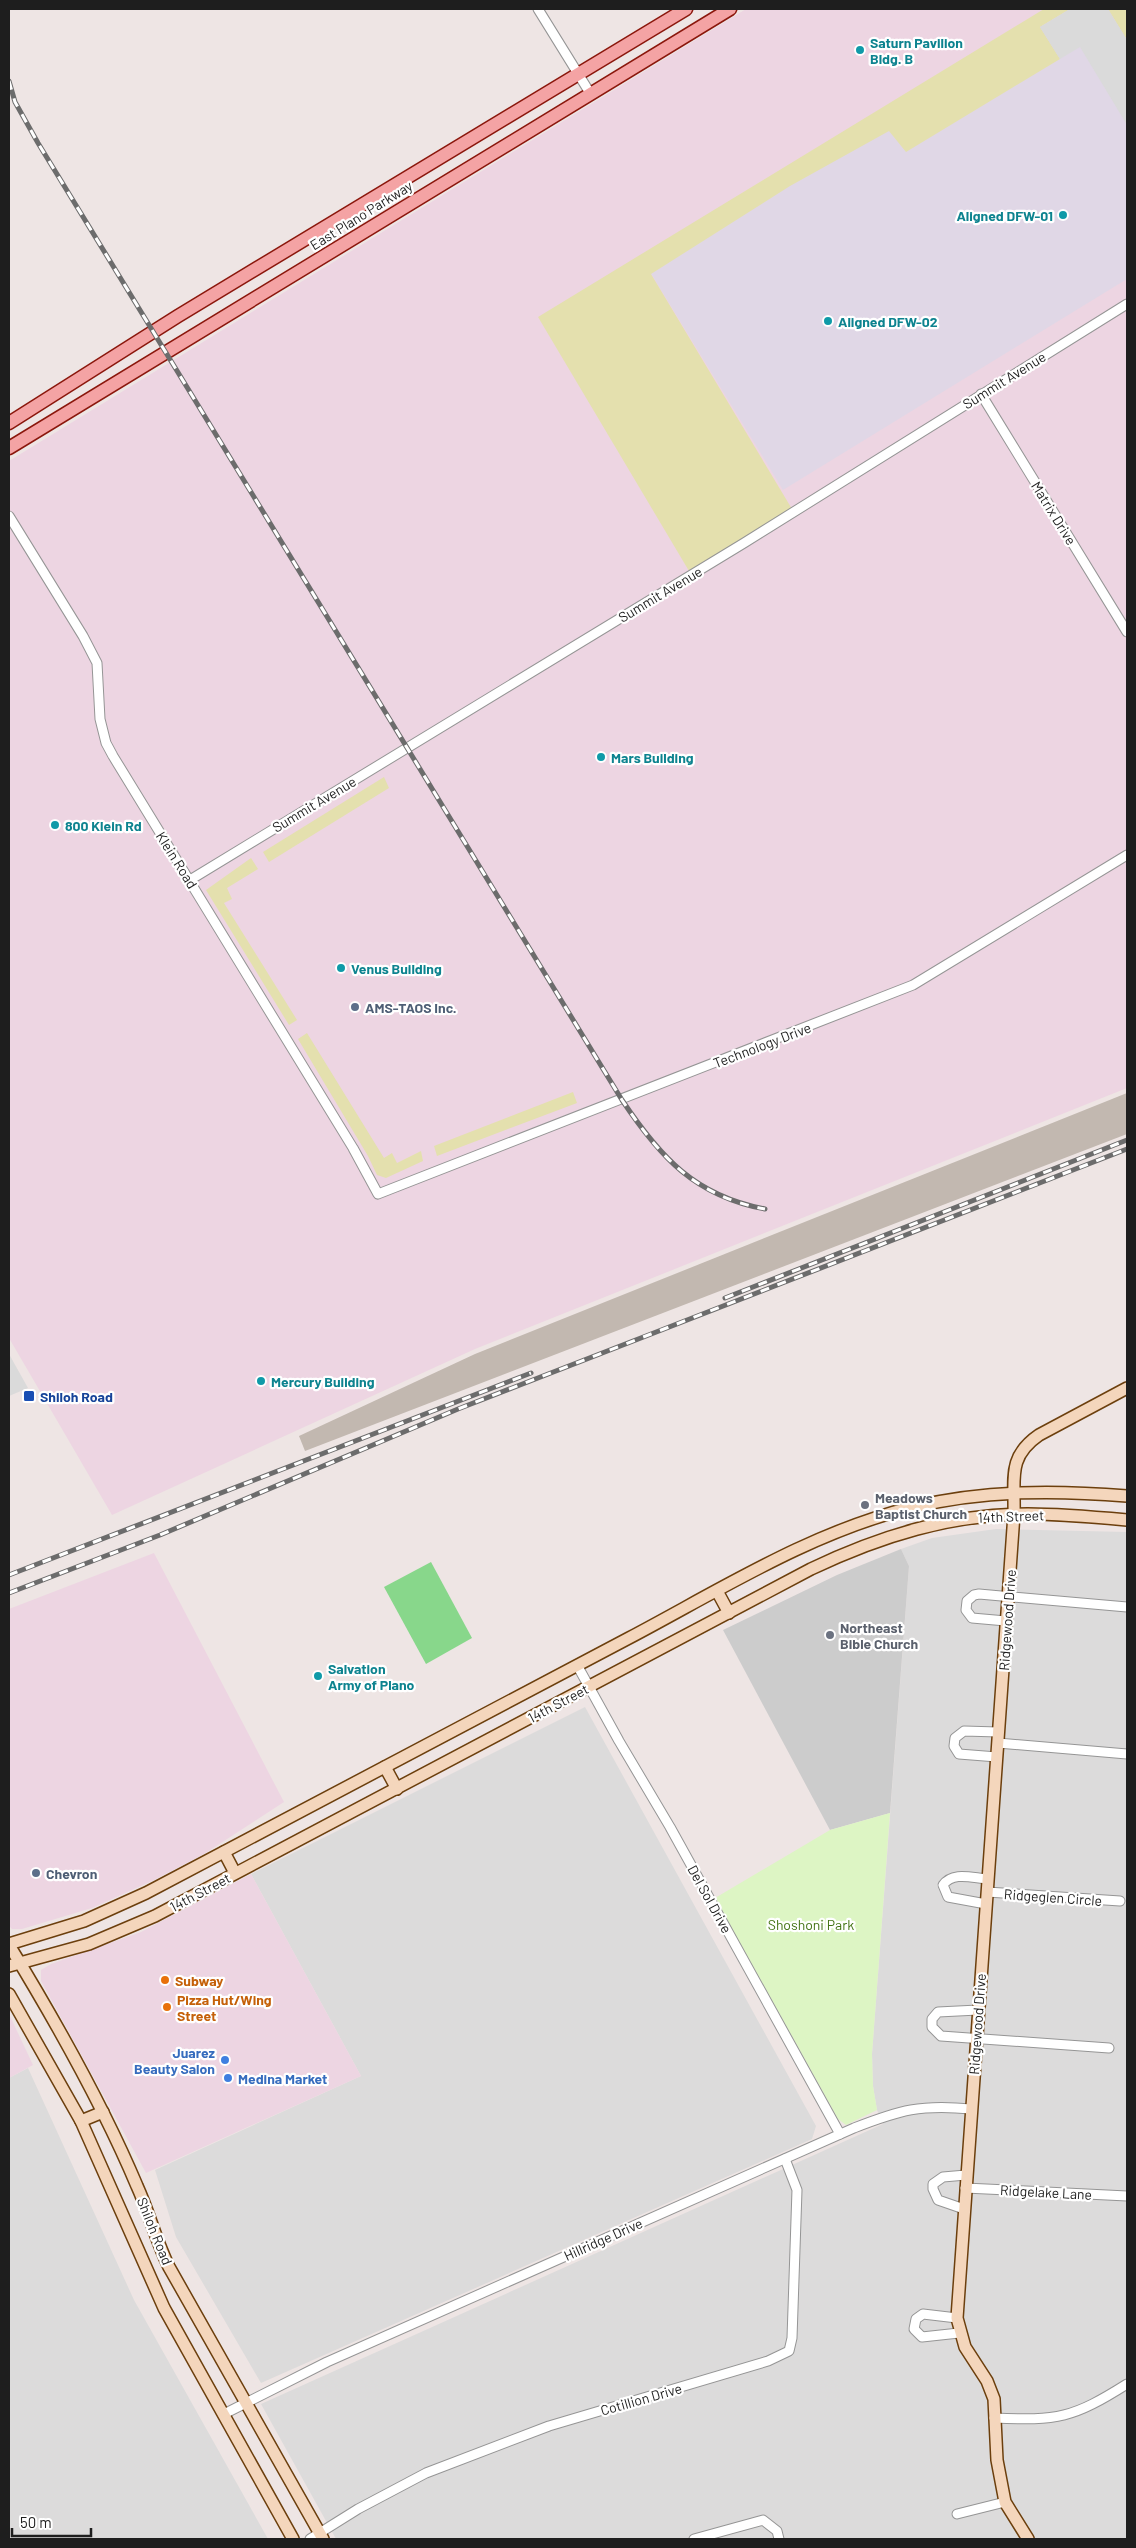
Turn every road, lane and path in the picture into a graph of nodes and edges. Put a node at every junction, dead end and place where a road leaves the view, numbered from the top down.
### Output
1 (538, 9) edge
2 (686, 9) edge
3 (730, 9) edge
4 (578, 74) junction
5 (590, 93) junction
6 (464, 143) junction
7 (476, 162) junction
8 (301, 243) junction
9 (312, 262) junction
10 (1127, 304) edge
11 (183, 313) junction
12 (195, 333) junction
13 (981, 394) junction
14 (9, 423) edge
15 (9, 448) edge
16 (9, 516) edge
17 (1127, 632) edge
18 (1127, 855) edge
19 (190, 880) junction
20 (378, 1194) joint
21 (1127, 1388) edge
22 (1015, 1492) junction
23 (1127, 1496) edge
24 (886, 1514) junction
25 (1014, 1514) junction
26 (1127, 1520) edge
27 (892, 1535) junction
28 (717, 1591) junction
29 (1008, 1596) junction
30 (1127, 1607) edge
31 (729, 1613) junction
32 (1006, 1621) junction
33 (577, 1665) junction
34 (588, 1687) junction
35 (998, 1737) junction
36 (1127, 1754) edge
37 (996, 1757) junction
38 (385, 1767) junction
39 (397, 1789) junction
40 (224, 1852) junction
41 (235, 1873) junction
42 (988, 1879) junction
43 (987, 1892) junction
44 (1120, 1901) dead end
45 (986, 1904) junction
46 (9, 1944) edge
47 (15, 1965) edge
48 (9, 1994) edge
49 (978, 2010) junction
50 (976, 2039) junction
51 (1109, 2048) dead end
52 (971, 2109) junction
53 (103, 2112) junction
54 (82, 2121) junction
55 (840, 2134) junction
56 (785, 2159) junction
57 (966, 2175) junction
58 (965, 2188) junction
59 (1127, 2196) edge
60 (964, 2209) junction
61 (957, 2318) junction
62 (959, 2333) junction
63 (1127, 2384) edge
64 (245, 2404) junction
65 (224, 2414) junction
66 (994, 2418) junction
67 (1005, 2502) junction
68 (956, 2514) dead end
69 (317, 2537) edge
70 (292, 2539) edge
71 (694, 2539) edge
72 (779, 2539) edge
73 (1028, 2539) edge

1 - 4 street
2 - 4 main road, East Plano Parkway
3 - 5 main road, East Plano Parkway
4 - 5 street
4 - 6 main road, East Plano Parkway
5 - 7 main road, East Plano Parkway
6 - 7 main road
6 - 8 main road, East Plano Parkway
7 - 9 main road, East Plano Parkway
8 - 9 main road
8 - 11 main road, East Plano Parkway
9 - 12 main road, East Plano Parkway
10 - 13 street, Summit Avenue
11 - 12 main road
11 - 14 main road, East Plano Parkway
12 - 15 main road, East Plano Parkway
13 - 17 street, Matrix Drive
13 - 19 street, Summit Avenue
16 - 19 street, Klein Road
18 - 20 street, Technology Drive
19 - 20 street, Klein Road
21 - 22 main road, Ridgewood Drive
22 - 23 main road, 14th Street
22 - 24 main road, 14th Street
22 - 25 main road, Ridgewood Drive
24 - 27 main road
24 - 28 main road, 14th Street
25 - 26 main road, 14th Street
25 - 27 main road, 14th Street
25 - 29 main road, Ridgewood Drive
27 - 31 main road, 14th Street
28 - 31 main road
28 - 33 main road, 14th Street
29 - 30 street
29 - 32 main road, Ridgewood Drive
29 - 32 street
31 - 34 main road, 14th Street
32 - 35 main road, Ridgewood Drive
33 - 34 street, Del Sol Drive
33 - 38 main road, 14th Street
34 - 39 main road, 14th Street
34 - 55 street, Del Sol Drive
35 - 36 street
35 - 37 main road, Ridgewood Drive
35 - 37 street
37 - 42 main road, Ridgewood Drive
38 - 39 main road
38 - 40 main road, 14th Street
39 - 41 main road, 14th Street
40 - 41 main road
40 - 46 main road, 14th Street
41 - 47 main road, 14th Street
42 - 43 main road, Ridgewood Drive
42 - 45 street, Ridgeglen Circle
43 - 44 street, Ridgeglen Circle
43 - 45 main road, Ridgewood Drive
45 - 49 main road, Ridgewood Drive
46 - 47 main road, Shiloh Road
47 - 53 main road, Shiloh Road
48 - 54 main road, Shiloh Road
49 - 50 main road, Ridgewood Drive
49 - 50 street
50 - 51 street
50 - 52 main road, Ridgewood Drive
52 - 55 street, Hillridge Drive
52 - 57 main road, Ridgewood Drive
53 - 54 main road
53 - 64 main road, Shiloh Road
54 - 65 main road, Shiloh Road
55 - 56 street, Hillridge Drive
56 - 64 street, Hillridge Drive
56 - 69 street, Cotillion Drive
57 - 58 main road, Ridgewood Drive
57 - 60 street
58 - 59 street, Ridgelake Lane
58 - 60 main road, Ridgewood Drive
60 - 61 main road, Ridgewood Drive
61 - 62 main road, Ridgewood Drive
61 - 62 street
62 - 66 main road, Ridgewood Drive
63 - 66 street
64 - 65 street, Hillridge Drive
64 - 69 main road, Shiloh Road
65 - 70 main road, Shiloh Road
66 - 67 main road, Ridgewood Drive
67 - 68 street
67 - 73 main road, Ridgewood Drive
71 - 72 street

